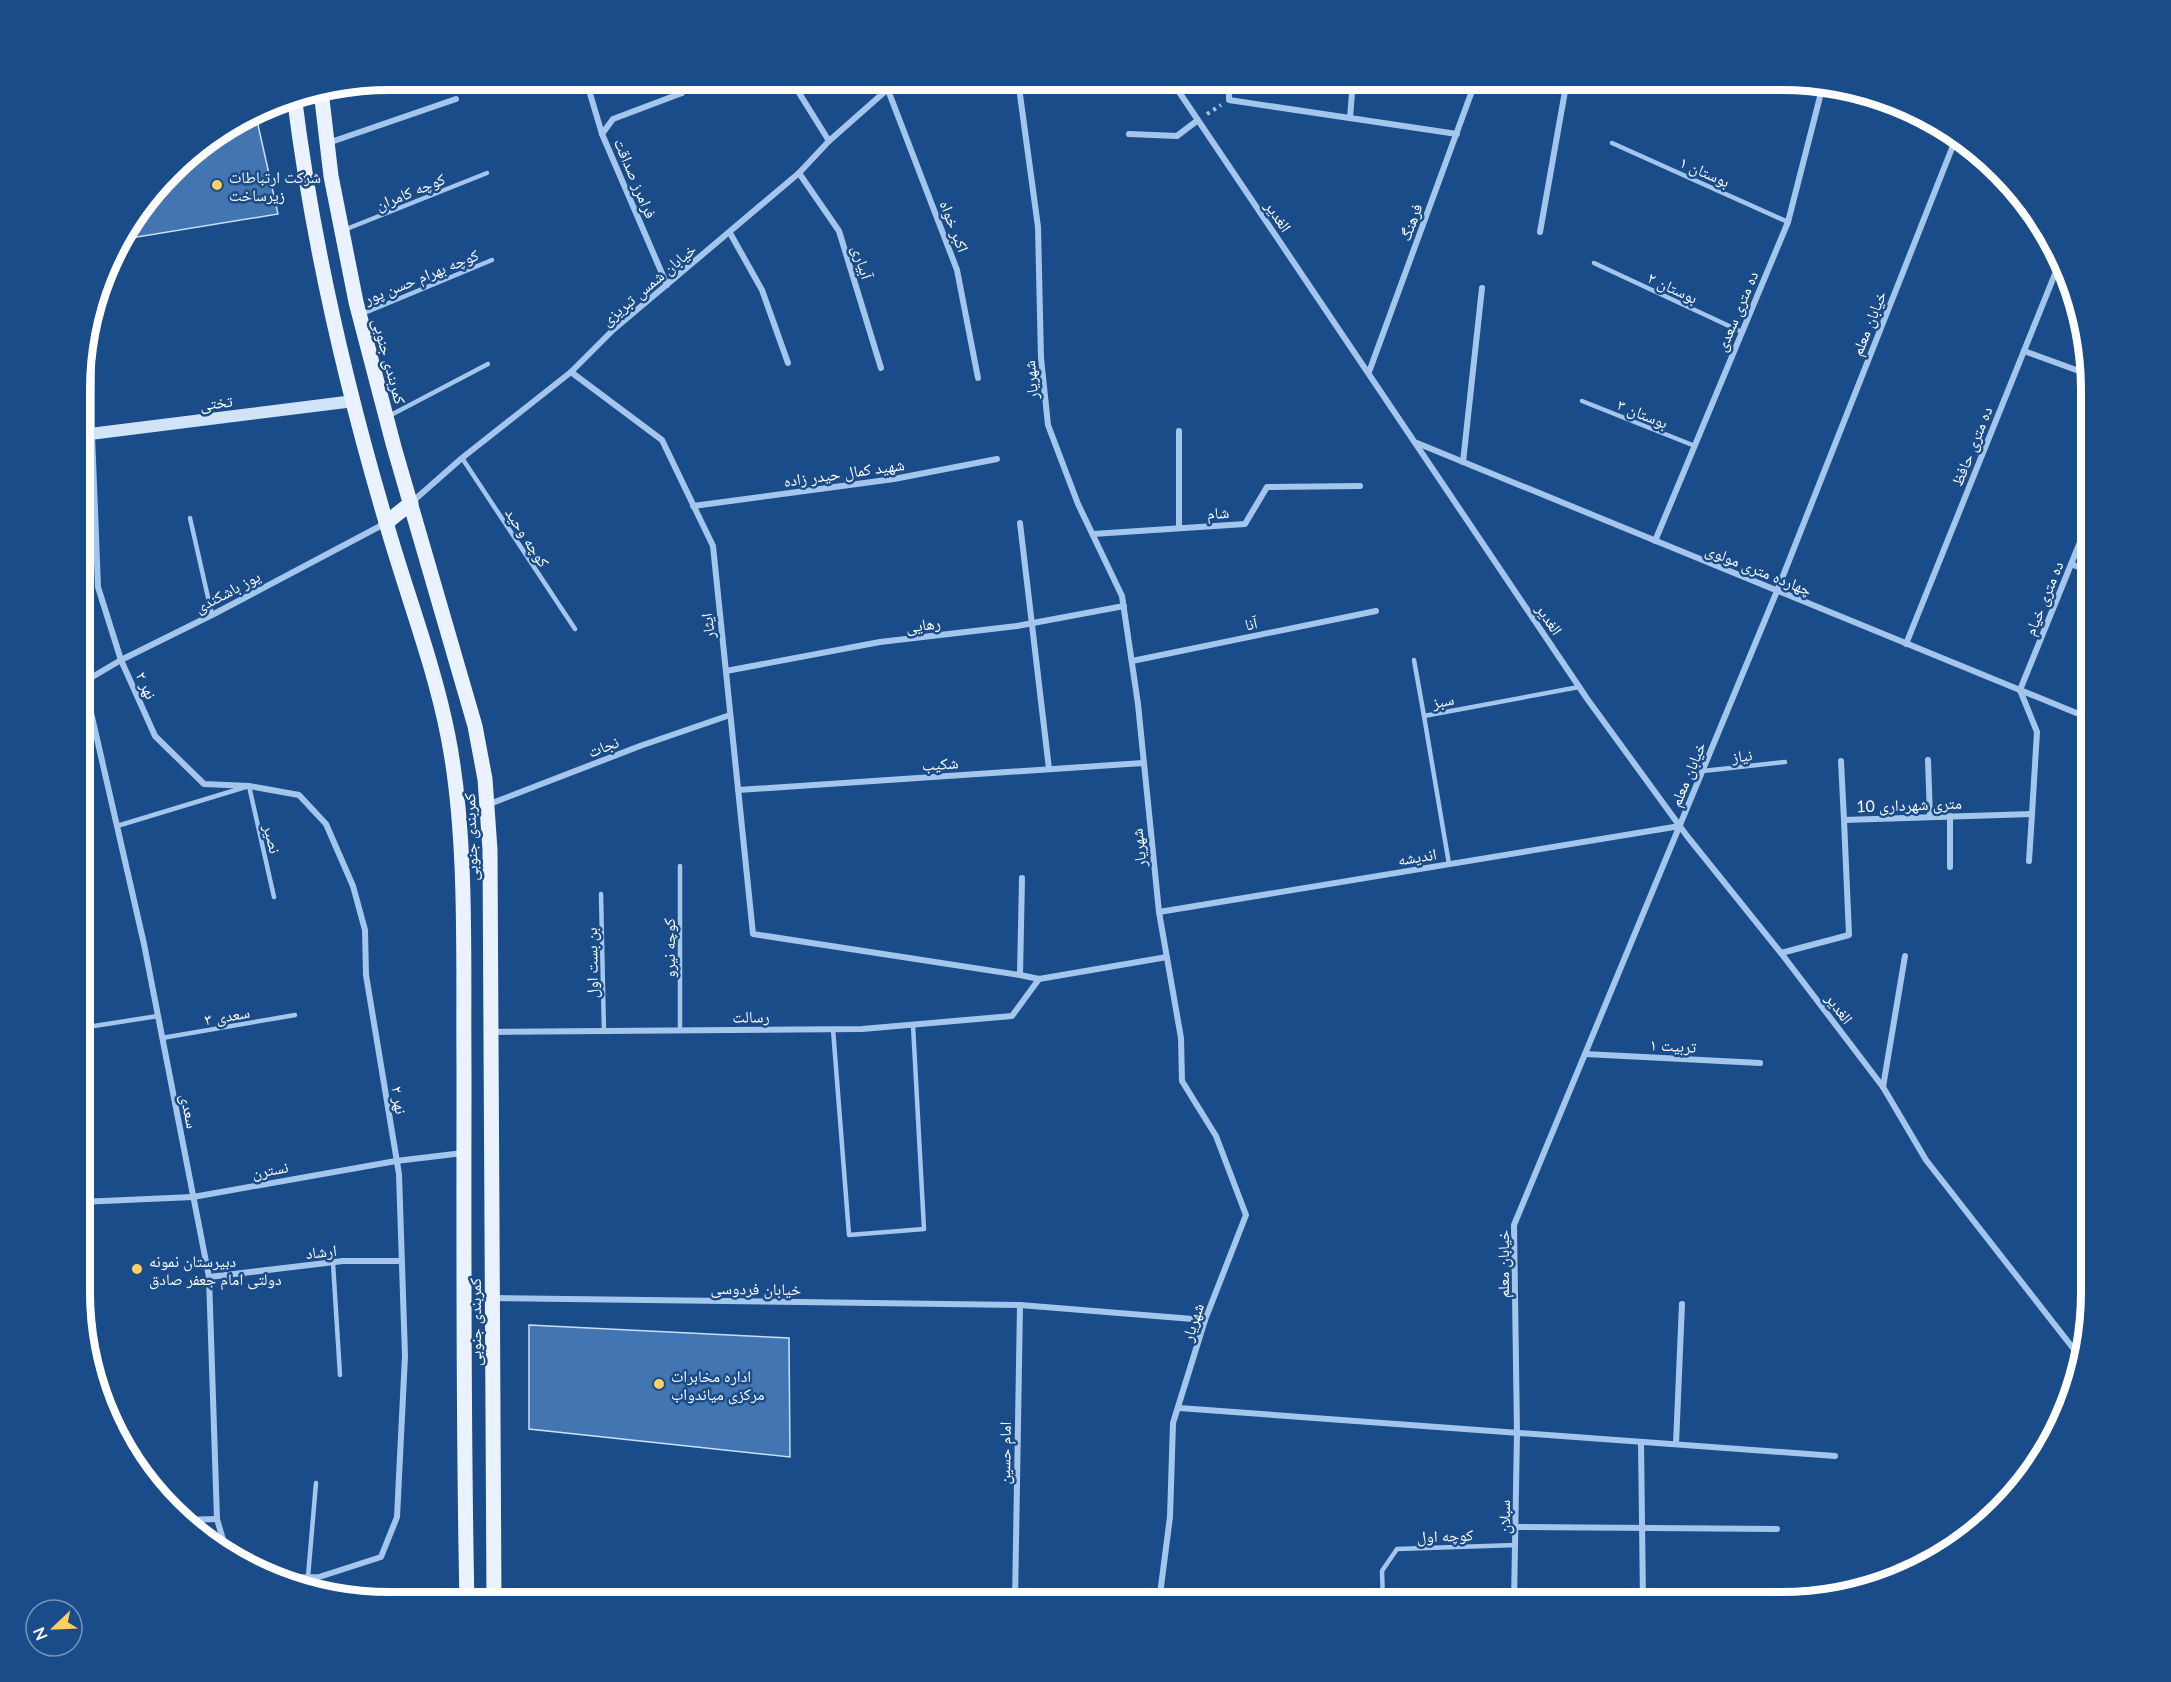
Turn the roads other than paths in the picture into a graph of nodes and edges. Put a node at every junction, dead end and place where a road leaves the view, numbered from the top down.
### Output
1 (589, 90) edge
2 (681, 90) edge
3 (797, 90) edge
4 (888, 90) joint
5 (1018, 90) edge
6 (1178, 90) edge
7 (1229, 90) edge
8 (1352, 90) edge
9 (1472, 90) edge
10 (1566, 90) edge
11 (1821, 93) edge
12 (322, 98) edge
13 (456, 99) dead end
14 (295, 106) edge
15 (1350, 118) junction
16 (1198, 120) junction
17 (602, 134) junction
18 (1129, 134) dead end
19 (1457, 134) junction
20 (829, 141) junction
21 (1612, 143) dead end
22 (327, 144) junction
23 (1953, 145) edge
24 (488, 173) dead end
25 (800, 173) junction
26 (1788, 222) junction
27 (342, 231) junction
28 (1540, 231) dead end
29 (730, 233) junction
30 (492, 260) dead end
31 (1594, 263) dead end
32 (2056, 271) edge
33 (667, 285) junction
34 (1482, 288) dead end
35 (359, 315) junction
36 (1742, 332) junction
37 (2024, 351) junction
38 (788, 363) dead end
39 (488, 364) dead end
40 (881, 368) dead end
41 (2080, 371) edge
42 (571, 372) junction
43 (1369, 372) junction
44 (978, 378) dead end
45 (354, 401) junction
46 (1582, 401) dead end
47 (387, 417) junction
48 (1179, 431) dead end
49 (90, 435) edge
50 (1416, 443) junction
51 (1695, 446) junction
52 (462, 458) junction
53 (997, 459) dead end
54 (1463, 462) junction
55 (90, 476) edge
56 (1360, 486) dead end
57 (411, 503) junction
58 (693, 506) junction
59 (190, 518) dead end
60 (386, 523) junction
61 (1020, 523) dead end
62 (1179, 528) junction
63 (1093, 534) junction
64 (1655, 541) junction
65 (2081, 541) edge
66 (2072, 564) junction
67 (2081, 568) edge
68 (1777, 591) junction
69 (1124, 606) junction
70 (1376, 611) dead end
71 (212, 615) junction
72 (1032, 624) junction
73 (575, 629) dead end
74 (1906, 644) junction
75 (121, 660) junction
76 (1414, 660) dead end
77 (1132, 661) junction
78 (726, 671) junction
79 (90, 679) edge
80 (1579, 687) junction
81 (2020, 690) junction
82 (90, 712) edge
83 (730, 715) junction
84 (2081, 715) edge
85 (1424, 716) junction
86 (1928, 760) dead end
87 (1841, 761) dead end
88 (1785, 762) dead end
89 (1143, 763) junction
90 (1049, 769) junction
91 (1703, 771) junction
92 (249, 786) junction
93 (738, 790) junction
94 (487, 805) junction
95 (2032, 814) junction
96 (1950, 816) junction
97 (1985, 816) junction
98 (1930, 817) junction
99 (1844, 820) junction
100 (117, 826) junction
101 (1680, 826) junction
102 (2028, 861) dead end
103 (1449, 864) junction
104 (680, 866) dead end
105 (1950, 867) dead end
106 (1022, 878) dead end
107 (601, 894) dead end
108 (274, 897) dead end
109 (1159, 912) junction
110 (1781, 953) junction
111 (1905, 956) dead end
112 (1167, 957) junction
113 (1020, 975) junction
114 (1039, 979) junction
115 (295, 1015) dead end
116 (158, 1016) junction
117 (913, 1025) junction
118 (90, 1027) edge
119 (833, 1029) junction
120 (680, 1030) junction
121 (490, 1032) junction
122 (604, 1032) junction
123 (162, 1038) junction
124 (1585, 1054) junction
125 (1760, 1063) dead end
126 (1882, 1087) junction
127 (464, 1153) junction
128 (396, 1161) junction
129 (193, 1197) junction
130 (90, 1202) edge
131 (402, 1262) junction
132 (333, 1263) junction
133 (208, 1277) junction
134 (492, 1298) junction
135 (1682, 1304) dead end
136 (1020, 1305) junction
137 (1205, 1320) junction
138 (2075, 1350) edge
139 (340, 1375) dead end
140 (1179, 1408) junction
141 (1517, 1433) junction
142 (1641, 1442) junction
143 (1676, 1444) junction
144 (1834, 1456) dead end
145 (316, 1483) dead end
146 (217, 1519) junction
147 (195, 1520) edge
148 (1516, 1527) junction
149 (1644, 1528) junction
150 (1777, 1529) dead end
151 (223, 1540) edge
152 (1516, 1545) junction
153 (298, 1577) edge
154 (308, 1577) junction
155 (467, 1592) edge
156 (494, 1592) edge
157 (1015, 1592) edge
158 (1160, 1592) edge
159 (1383, 1592) edge
160 (1514, 1592) edge
161 (1643, 1592) edge

1 - 17 street, فرامرز صداقت
2 - 17 street
3 - 20 street
4 - 20 street, خیابان شمس تبریزی
4 - 44 street, اکبر خواه
5 - 63 street, شهریار
6 - 16 street, الغدیر
7 - 15 street
8 - 15 street
9 - 19 street, فرهنگ
10 - 28 street
11 - 26 street, ده متری سعدی
12 - 22 main road, کمربندی جنوبی
13 - 22 street
14 - 45 main road, کمربندی جنوبی
15 - 19 street
16 - 18 street
16 - 43 street, الغدیر
17 - 33 street, فرامرز صداقت
19 - 43 street, فرهنگ
20 - 25 street, خیابان شمس تبریزی
21 - 26 lane, بوستان ۱
22 - 27 main road, کمربندی جنوبی
23 - 68 street, خیابان معلم
24 - 27 lane, کوچه کامران
25 - 29 street, خیابان شمس تبریزی
25 - 40 street, آبیاری
26 - 36 street, ده متری سعدی
27 - 35 main road, کمربندی جنوبی
29 - 33 street, خیابان شمس تبریزی
29 - 38 street
30 - 35 lane, کوچه بهرام حسن پور
31 - 36 lane, بوستان ۲
32 - 37 street, ده متری حافظ
33 - 42 street, خیابان شمس تبریزی
34 - 54 street
35 - 47 main road, کمربندی جنوبی
36 - 51 street, ده متری سعدی
37 - 41 street
37 - 74 street, ده متری حافظ
39 - 47 lane
42 - 52 street, خیابان شمس تبریزی
42 - 58 street, ایثار
43 - 50 street, الغدیر
45 - 49 main road, تختی
45 - 60 main road, کمربندی جنوبی
46 - 51 lane, بوستان ۳
47 - 57 main road, کمربندی جنوبی
48 - 62 street
50 - 54 street, چهارده متری مولوی
50 - 80 street, الغدیر
51 - 64 street, ده متری سعدی
52 - 57 street, خیابان شمس تبریزی
52 - 73 lane, کوچه وحید
53 - 58 street, شهید کمال حیدر زاده
54 - 64 street, چهارده متری مولوی
55 - 75 street, نهر ۲
56 - 62 street, شام
57 - 60 main road
57 - 94 main road, کمربندی جنوبی
58 - 78 street, ایثار
59 - 71 lane
60 - 71 street, یوز باشکندی
60 - 127 main road, کمربندی جنوبی
61 - 72 street
62 - 63 street, شام
63 - 69 street, شهریار
64 - 68 street, چهارده متری مولوی
65 - 66 street, ده متری خیام
66 - 67 street
66 - 81 street, ده متری خیام
68 - 74 street, چهارده متری مولوی
68 - 91 street, خیابان معلم
69 - 72 street, رهایی
69 - 77 street, شهریار
70 - 77 street, آنا
71 - 75 street, یوز باشکندی
72 - 78 street, رهایی
72 - 90 street
74 - 81 street, چهارده متری مولوی
75 - 79 street, یوز باشکندی
75 - 92 street, نهر ۲
76 - 85 lane
77 - 89 street, شهریار
78 - 83 street, ایثار
80 - 85 lane, سبز
80 - 101 street, الغدیر
81 - 84 street, چهارده متری مولوی
81 - 95 street
82 - 100 street, سعدی
83 - 93 street, ایثار
83 - 94 street, نجات
85 - 103 lane, سبز
86 - 98 street
87 - 99 street
88 - 91 lane, نیاز
89 - 90 street, شکیب
89 - 109 street, شهریار
90 - 93 street, شکیب
91 - 101 street, خیابان معلم
92 - 100 lane
92 - 108 lane, نصیر
92 - 128 street, نهر ۲
93 - 113 street, ایثار
94 - 121 main road, کمربندی جنوبی
95 - 97 street
95 - 102 street
96 - 97 street
96 - 98 street
96 - 105 street
97 - 99 street, 10 متری شهرداری
98 - 99 street
99 - 110 street, 10 متری شهرداری
100 - 116 street, سعدی
101 - 103 street, اندیشه
101 - 110 street, الغدیر
101 - 124 street, خیابان معلم
103 - 109 street, اندیشه
104 - 120 lane, کوچه نیرو
106 - 113 street
107 - 122 lane, بن بست اول
109 - 112 street, شهریار
110 - 126 street, الغدیر
111 - 126 street
112 - 114 street
112 - 137 street, شهریار
113 - 114 street
114 - 117 street, رسالت
115 - 123 lane, سعدی ۳
116 - 118 lane
116 - 123 street, سعدی
117 - 119 street, رسالت
117 - 119 lane
119 - 120 street, رسالت
120 - 122 street, رسالت
121 - 122 street, رسالت
121 - 134 main road, کمربندی جنوبی
123 - 129 street, سعدی
124 - 125 street, تربیت ۱
124 - 141 street, خیابان معلم
126 - 138 street, الغدیر
127 - 128 street, نسترن
127 - 155 main road, کمربندی جنوبی
128 - 129 street, نسترن
128 - 131 street, نهر ۲
129 - 130 street, نسترن
129 - 133 street, سعدی
131 - 132 street, ارشاد
131 - 154 street, نهر ۲
132 - 133 street, ارشاد
132 - 139 lane
133 - 146 street, سعدی
134 - 136 street, خیابان فردوسی
134 - 156 main road, کمربندی جنوبی
135 - 143 street
136 - 137 street, خیابان فردوسی
136 - 157 street, امام حسین
137 - 140 street, شهریار
140 - 141 street
140 - 158 street, شهریار
141 - 142 street
141 - 148 street, سبلان
142 - 143 street
142 - 149 street
143 - 144 street
145 - 154 lane
146 - 147 street
146 - 151 street, سعدی
148 - 149 street
148 - 152 street, سبلان
149 - 150 street
149 - 161 street
152 - 159 lane, کوچه اول
152 - 160 street, سبلان
153 - 154 street, نهر ۲

